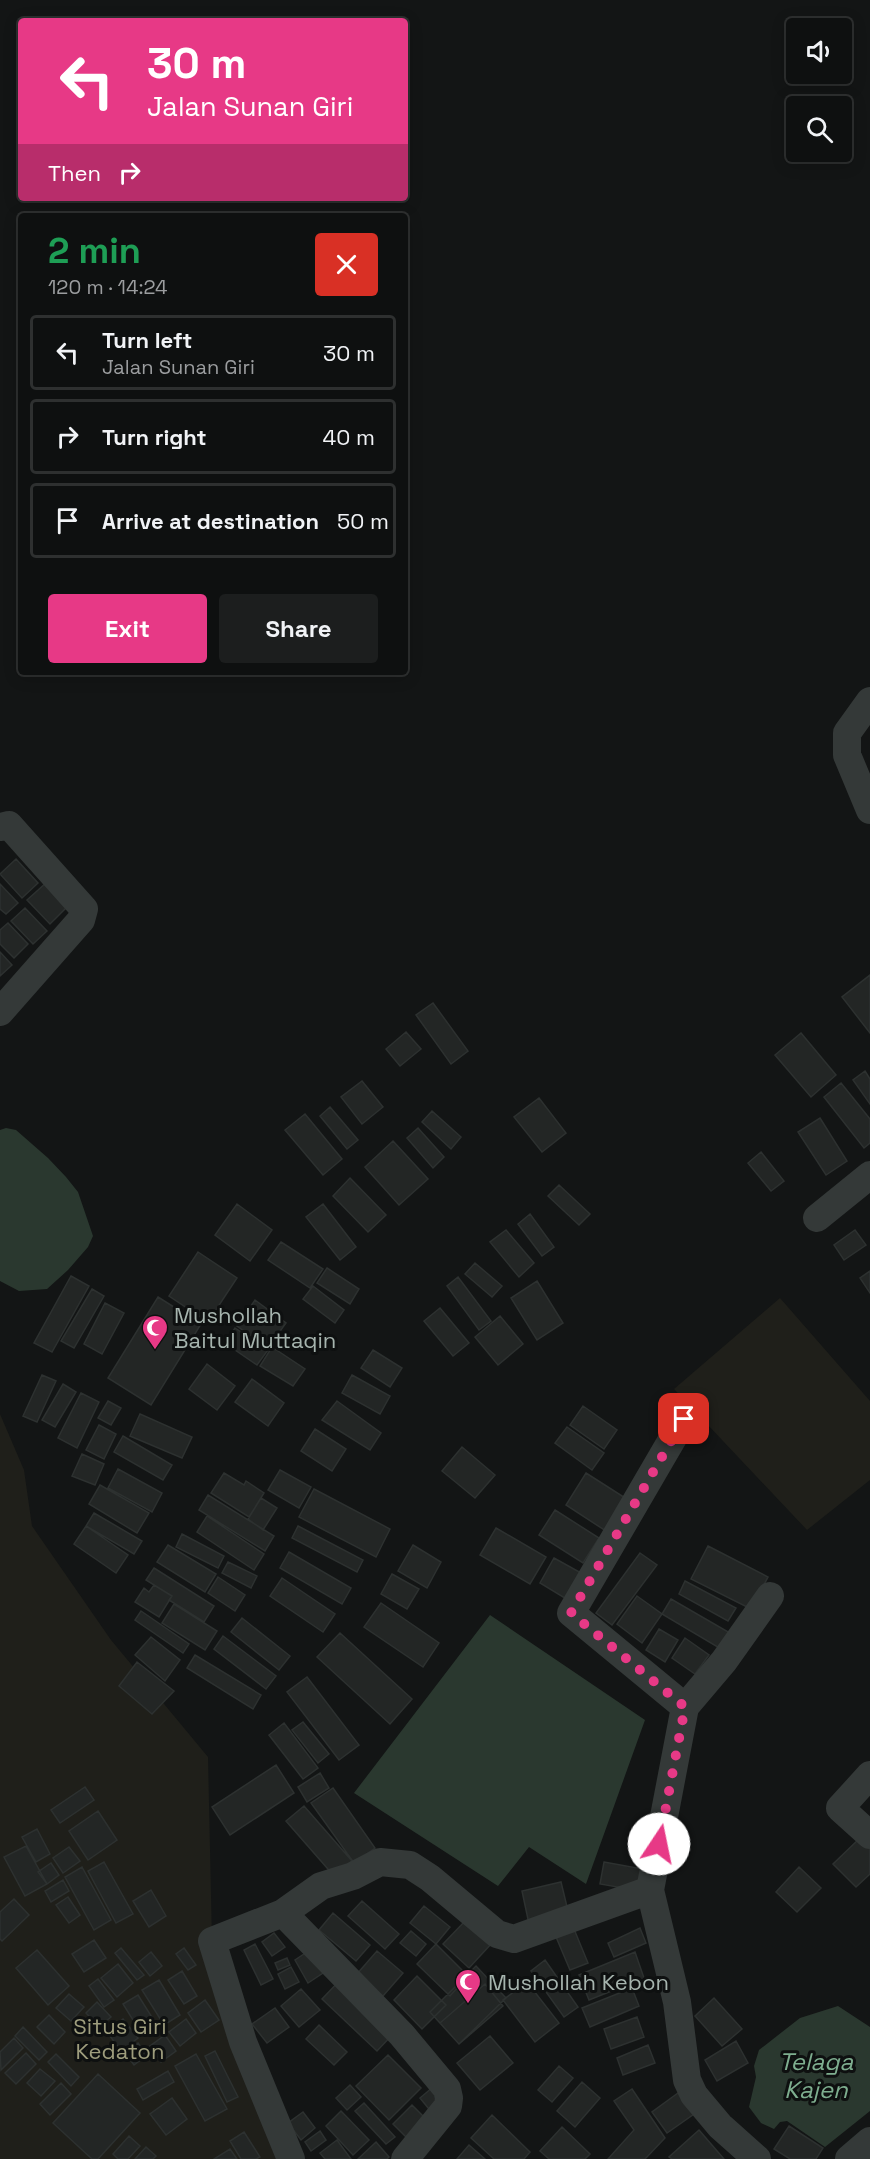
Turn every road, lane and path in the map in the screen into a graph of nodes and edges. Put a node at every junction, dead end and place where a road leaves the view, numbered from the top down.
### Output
1 (870, 701) edge
2 (870, 810) edge
3 (0, 826) edge
4 (0, 1012) edge
5 (870, 1175) edge
6 (818, 1218) dead end
7 (684, 1419) dead end
8 (771, 1596) dead end
9 (685, 1707) junction
10 (870, 1775) edge
11 (870, 1835) edge
12 (650, 1890) junction
13 (283, 1912) junction
14 (870, 2141) edge
15 (291, 2159) edge
16 (405, 2159) edge
17 (757, 2159) edge
18 (849, 2159) edge

1 - 2 street
3 - 4 street
5 - 6 street
7 - 9 street
8 - 9 street
9 - 12 street
10 - 11 street
12 - 13 street
12 - 17 street
13 - 15 street
13 - 16 street
14 - 18 street

